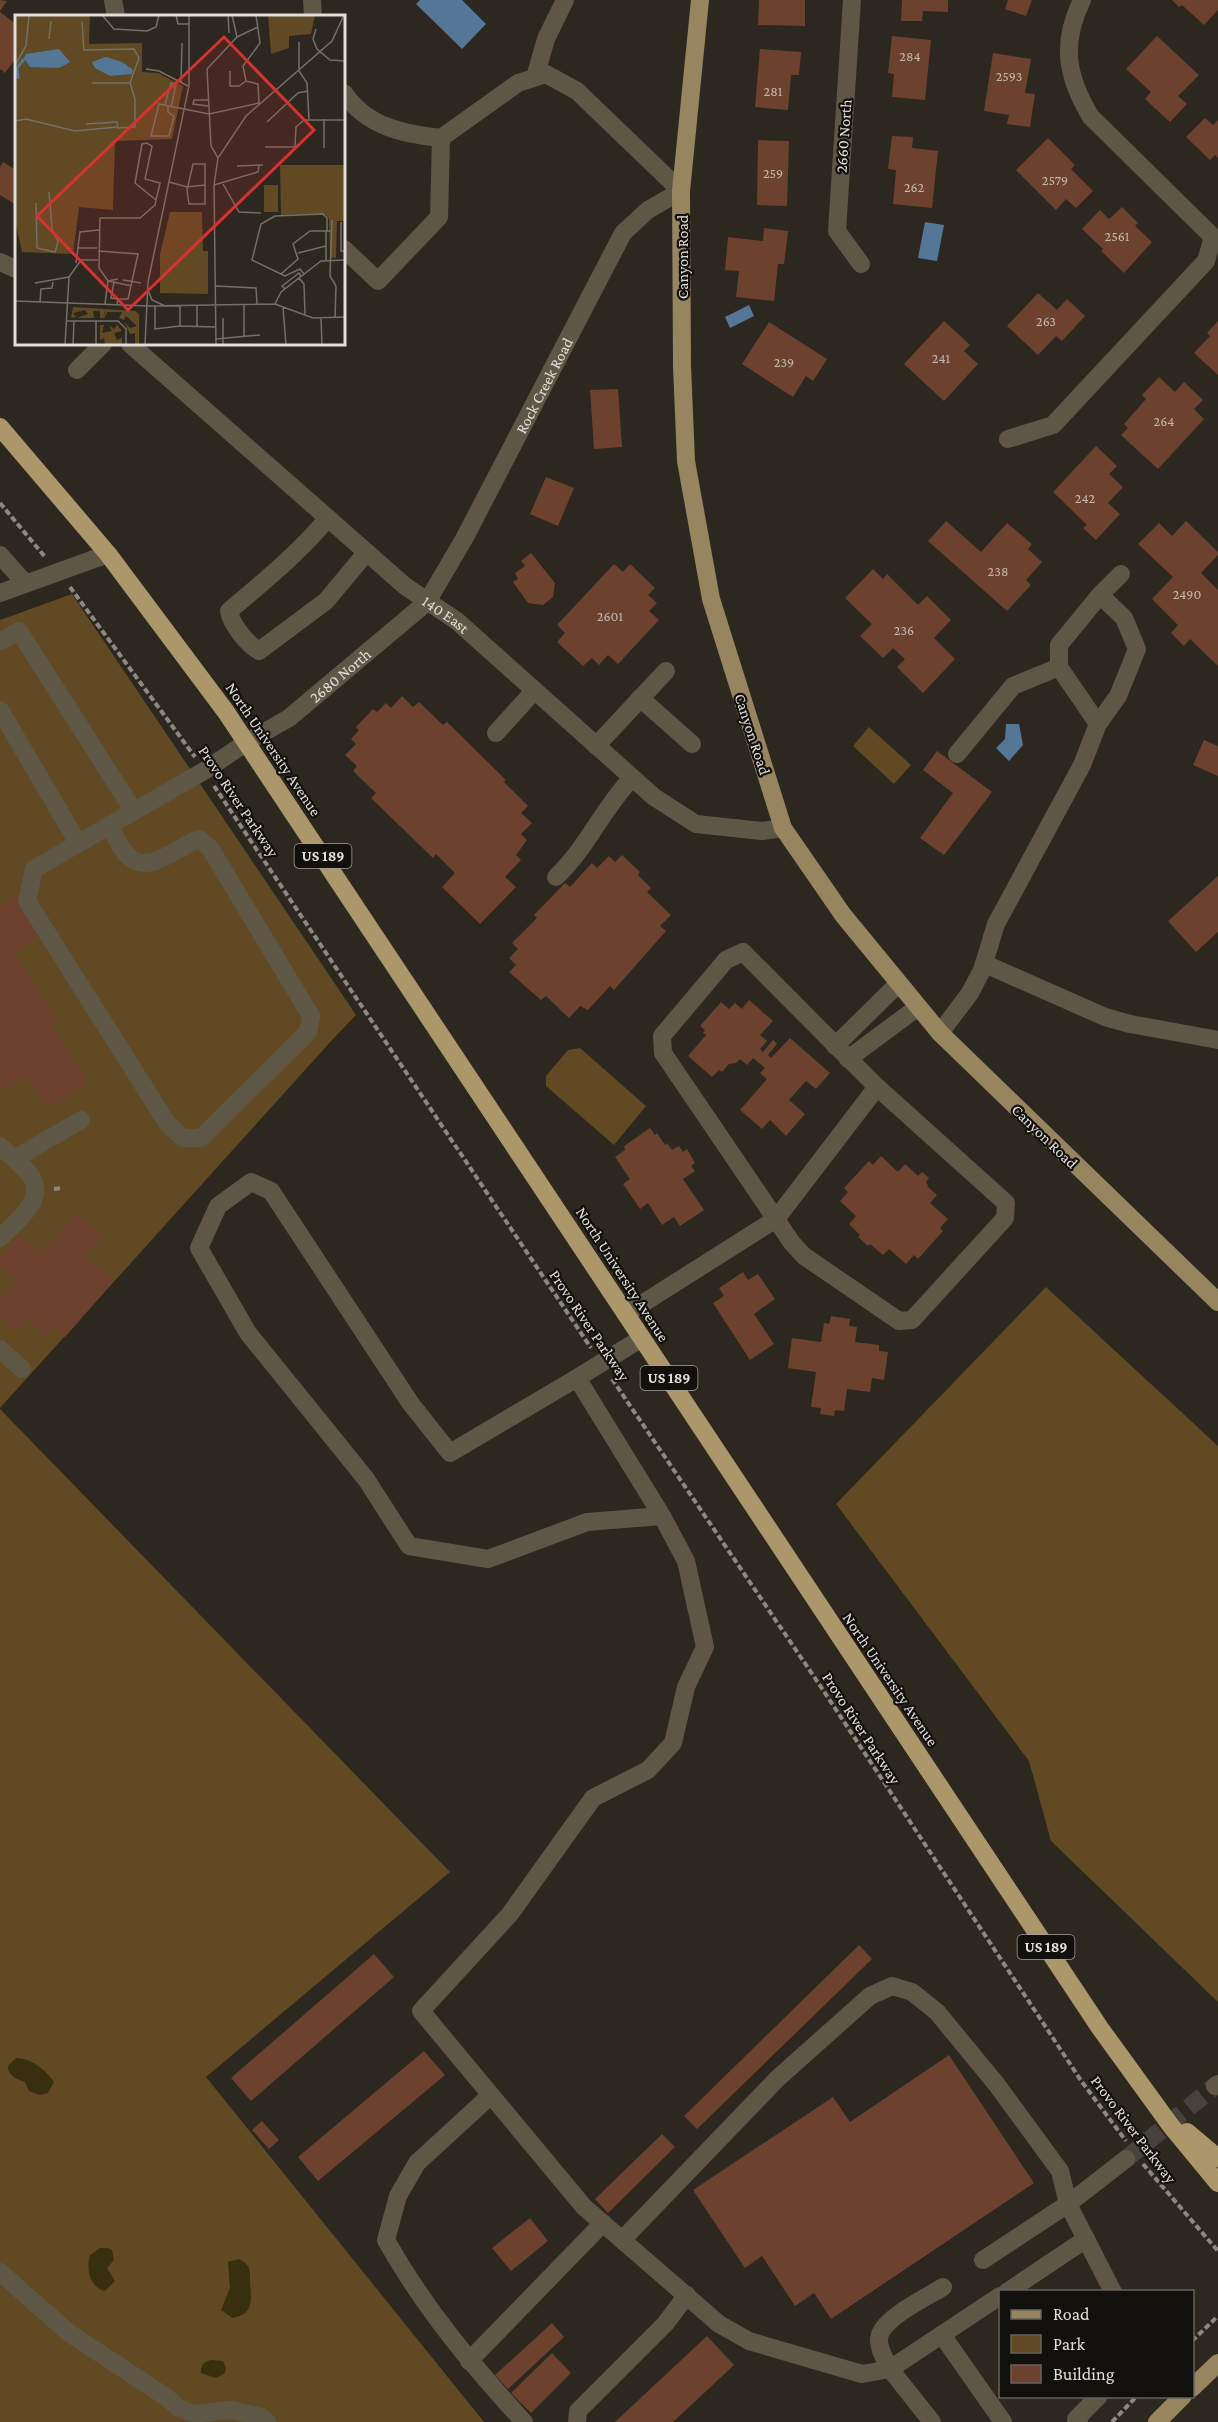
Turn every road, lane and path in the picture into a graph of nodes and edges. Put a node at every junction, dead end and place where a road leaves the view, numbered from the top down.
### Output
1 (113, 0) edge
2 (312, 0) edge
3 (565, 0) edge
4 (700, 0) edge
5 (852, 0) edge
6 (1082, 0) edge
7 (116, 15) edge
8 (313, 15) edge
9 (536, 77) junction
10 (345, 94) edge
11 (441, 138) junction
12 (681, 190) junction
13 (345, 250) edge
14 (0, 262) edge
15 (861, 264) dead end
16 (15, 269) edge
17 (102, 345) edge
18 (131, 345) edge
19 (77, 370) dead end
20 (0, 427) edge
21 (1008, 439) dead end
22 (0, 503) edge
23 (328, 518) junction
24 (366, 553) junction
25 (108, 554) junction
26 (0, 555) edge
27 (58, 572) junction
28 (1121, 574) dead end
29 (25, 583) junction
30 (0, 593) edge
31 (1100, 595) junction
32 (427, 602) junction
33 (0, 641) edge
34 (1059, 668) junction
35 (666, 671) dead end
36 (534, 691) junction
37 (640, 698) junction
38 (0, 710) edge
39 (1098, 724) junction
40 (496, 733) dead end
41 (247, 742) junction
42 (692, 744) dead end
43 (597, 746) junction
44 (957, 754) dead end
45 (204, 771) junction
46 (633, 778) junction
47 (133, 810) junction
48 (109, 825) junction
49 (783, 828) junction
50 (78, 843) junction
51 (556, 877) dead end
52 (985, 964) junction
53 (898, 983) junction
54 (918, 1007) junction
55 (940, 1033) junction
56 (1218, 1040) edge
57 (835, 1046) junction
58 (848, 1059) junction
59 (877, 1087) junction
60 (81, 1120) dead end
61 (0, 1146) edge
62 (14, 1159) junction
63 (776, 1219) junction
64 (0, 1238) edge
65 (1218, 1302) edge
66 (626, 1314) junction
67 (642, 1338) junction
68 (0, 1349) edge
69 (602, 1364) junction
70 (22, 1369) dead end
71 (577, 1378) junction
72 (662, 1516) junction
73 (491, 2095) junction
74 (1156, 2106) junction
75 (1132, 2156) junction
76 (1218, 2158) edge
77 (1218, 2183) edge
78 (1068, 2204) junction
79 (603, 2223) junction
80 (623, 2239) junction
81 (1086, 2239) junction
82 (1218, 2251) edge
83 (983, 2260) dead end
84 (0, 2272) edge
85 (943, 2287) dead end
86 (1010, 2290) edge
87 (1112, 2290) edge
88 (687, 2295) junction
89 (999, 2297) edge
90 (1218, 2316) edge
91 (942, 2335) junction
92 (1194, 2339) edge
93 (469, 2361) junction
94 (1218, 2363) edge
95 (890, 2369) junction
96 (1194, 2386) edge
97 (1098, 2398) edge
98 (1136, 2398) edge
99 (1182, 2398) edge
100 (1076, 2421) edge
101 (267, 2422) edge
102 (524, 2422) edge
103 (577, 2422) edge
104 (932, 2422) edge
105 (1003, 2422) edge
106 (1112, 2422) edge
107 (1157, 2422) edge

1 - 7 street
2 - 8 street
3 - 9 street
4 - 12 main road, Canyon Road
5 - 15 street, 2660 North
6 - 21 street
9 - 11 street
9 - 12 street
10 - 11 street
11 - 13 street
12 - 32 street, Rock Creek Road
12 - 49 main road, Canyon Road
14 - 16 street
17 - 19 street
18 - 23 street, 140 East
20 - 25 highway, North University Avenue / US 189
22 - 27 path, Provo River Parkway
23 - 24 street, 140 East
23 - 24 street
24 - 32 street, 140 East
25 - 27 street
25 - 41 highway, North University Avenue / US 189
26 - 29 street
27 - 29 street
27 - 45 path, Provo River Parkway
28 - 31 street
29 - 30 street
31 - 34 street
31 - 39 street
32 - 36 street, 140 East
32 - 41 street, 2680 North
33 - 47 street
34 - 39 street
34 - 44 street
35 - 37 street
36 - 40 street
36 - 43 street, 140 East
37 - 42 street
37 - 43 street
38 - 50 street
39 - 52 street
41 - 45 street, 2680 North
41 - 66 highway, North University Avenue / US 189
43 - 46 street, 140 East
45 - 47 street, 2680 North
45 - 69 path, Provo River Parkway
46 - 49 street, 140 East
46 - 51 street
47 - 48 street, 2680 North
48 - 50 street, 2680 North
48 - 50 street, 2680 North
49 - 53 main road, Canyon Road
52 - 55 street
52 - 56 street
53 - 54 main road, Canyon Road
53 - 57 street
54 - 55 main road, Canyon Road
54 - 58 street
55 - 65 main road, Canyon Road
57 - 58 street
57 - 63 street
58 - 59 street
59 - 63 street
59 - 63 street
60 - 62 street
61 - 62 street
62 - 64 street
63 - 66 street
66 - 67 highway, North University Avenue / US 189
67 - 69 street
67 - 74 highway, North University Avenue / US 189
68 - 70 street
69 - 71 street
69 - 75 path, Provo River Parkway
71 - 72 street
71 - 72 street
72 - 73 street
73 - 79 street
73 - 93 street
74 - 76 highway
74 - 77 highway, North University Avenue / US 189
75 - 78 street
75 - 82 path, Provo River Parkway
78 - 80 street
78 - 81 street
78 - 83 street
79 - 80 street
79 - 93 street
80 - 88 street
81 - 86 street
81 - 87 street
84 - 101 street
85 - 95 street
88 - 95 street
88 - 103 street
89 - 91 street
90 - 92 path
91 - 95 street
91 - 105 street
93 - 102 street
94 - 96 main road
95 - 104 street
97 - 100 street
98 - 106 path
99 - 107 main road

